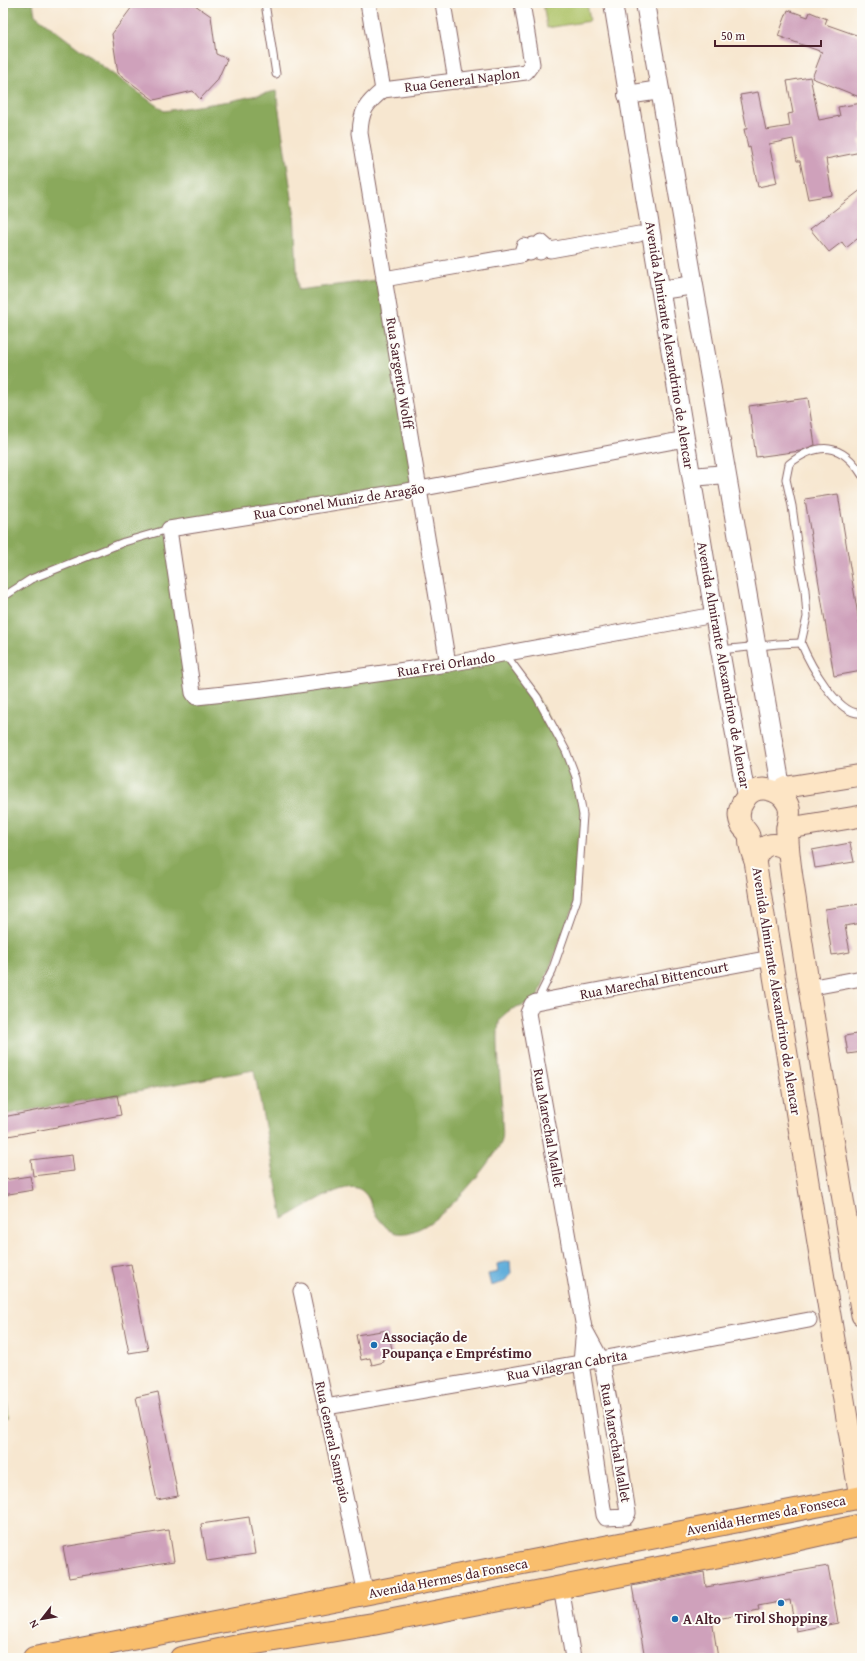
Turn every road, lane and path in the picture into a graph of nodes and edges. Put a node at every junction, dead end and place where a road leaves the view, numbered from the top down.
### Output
1 (265, 3) edge
2 (368, 3) edge
3 (443, 3) edge
4 (522, 3) edge
5 (613, 3) edge
6 (645, 3) edge
7 (276, 74) dead end
8 (456, 81) junction
9 (383, 90) junction
10 (660, 90) junction
11 (627, 95) junction
12 (639, 234) dead end
13 (384, 280) junction
14 (694, 285) junction
15 (660, 290) junction
16 (685, 439) junction
17 (858, 464) edge
18 (726, 474) junction
19 (862, 475) edge
20 (692, 477) junction
21 (419, 489) junction
22 (169, 529) junction
23 (3, 597) edge
24 (703, 617) dead end
25 (801, 644) junction
26 (756, 647) junction
27 (720, 650) junction
28 (506, 654) junction
29 (448, 664) junction
30 (862, 713) edge
31 (862, 775) edge
32 (778, 792) junction
33 (746, 796) junction
34 (862, 816) edge
35 (814, 824) junction
36 (787, 827) junction
37 (749, 835) junction
38 (789, 858) junction
39 (755, 860) junction
40 (771, 958) junction
41 (862, 978) edge
42 (808, 988) junction
43 (536, 1002) junction
44 (301, 1291) dead end
45 (862, 1315) edge
46 (809, 1320) dead end
47 (584, 1328) junction
48 (601, 1359) junction
49 (581, 1363) junction
50 (326, 1407) junction
51 (861, 1502) edge
52 (862, 1525) edge
53 (561, 1587) junction
54 (366, 1594) junction
55 (244, 1652) edge
56 (34, 1658) edge
57 (182, 1658) edge
58 (573, 1658) edge

1 - 7 lane
2 - 9 street
3 - 8 street
4 - 8 street, Rua General Naplon
5 - 11 street, Avenida Almirante Alexandrino de Alencar
6 - 10 street
8 - 9 street, Rua General Naplon
9 - 13 street, Rua Sargento Wolff
10 - 11 street
10 - 14 street
11 - 15 street, Avenida Almirante Alexandrino de Alencar
12 - 13 street
13 - 21 street, Rua Sargento Wolff
14 - 15 street
14 - 18 street
15 - 16 street, Avenida Almirante Alexandrino de Alencar
16 - 20 street, Avenida Almirante Alexandrino de Alencar
16 - 21 street, Rua Coronel Muniz de Aragão
17 - 19 lane
17 - 25 lane
18 - 20 street
18 - 26 street
20 - 27 street, Avenida Almirante Alexandrino de Alencar
21 - 22 street, Rua Coronel Muniz de Aragão
21 - 29 street, Rua Sargento Wolff
22 - 23 lane, Rua Coronel Muniz de Aragão
22 - 29 street, Rua Frei Orlando
24 - 28 street, Rua Frei Orlando
25 - 26 lane
25 - 30 lane
26 - 27 lane
26 - 32 street
27 - 33 street, Avenida Almirante Alexandrino de Alencar
28 - 29 street, Rua Frei Orlando
28 - 43 lane
31 - 32 main road
32 - 33 main road
32 - 36 main road
33 - 37 main road, Avenida Almirante Alexandrino de Alencar
34 - 35 main road
35 - 36 main road
35 - 38 main road
36 - 37 main road
36 - 38 main road
37 - 39 main road, Avenida Almirante Alexandrino de Alencar
38 - 39 main road
38 - 42 main road
39 - 40 main road, Avenida Almirante Alexandrino de Alencar
40 - 43 street, Rua Marechal Bittencourt
40 - 51 main road, Avenida Almirante Alexandrino de Alencar
41 - 42 street
42 - 45 main road
43 - 47 street, Rua Marechal Mallet
44 - 50 street, Rua General Sampaio
46 - 48 street, Rua Vilagran Cabrita
47 - 48 street, Rua Marechal Mallet
47 - 49 street, Rua Marechal Mallet
48 - 49 street, Rua Vilagran Cabrita
48 - 49 street, Rua Marechal Mallet
49 - 50 street, Rua Vilagran Cabrita
50 - 54 street, Rua General Sampaio
51 - 54 main road, Avenida Hermes da Fonseca
52 - 53 main road, Avenida Hermes da Fonseca
53 - 55 main road, Avenida Hermes da Fonseca
53 - 58 street
54 - 56 main road, Avenida Hermes da Fonseca
55 - 57 main road, Avenida Hermes da Fonseca

